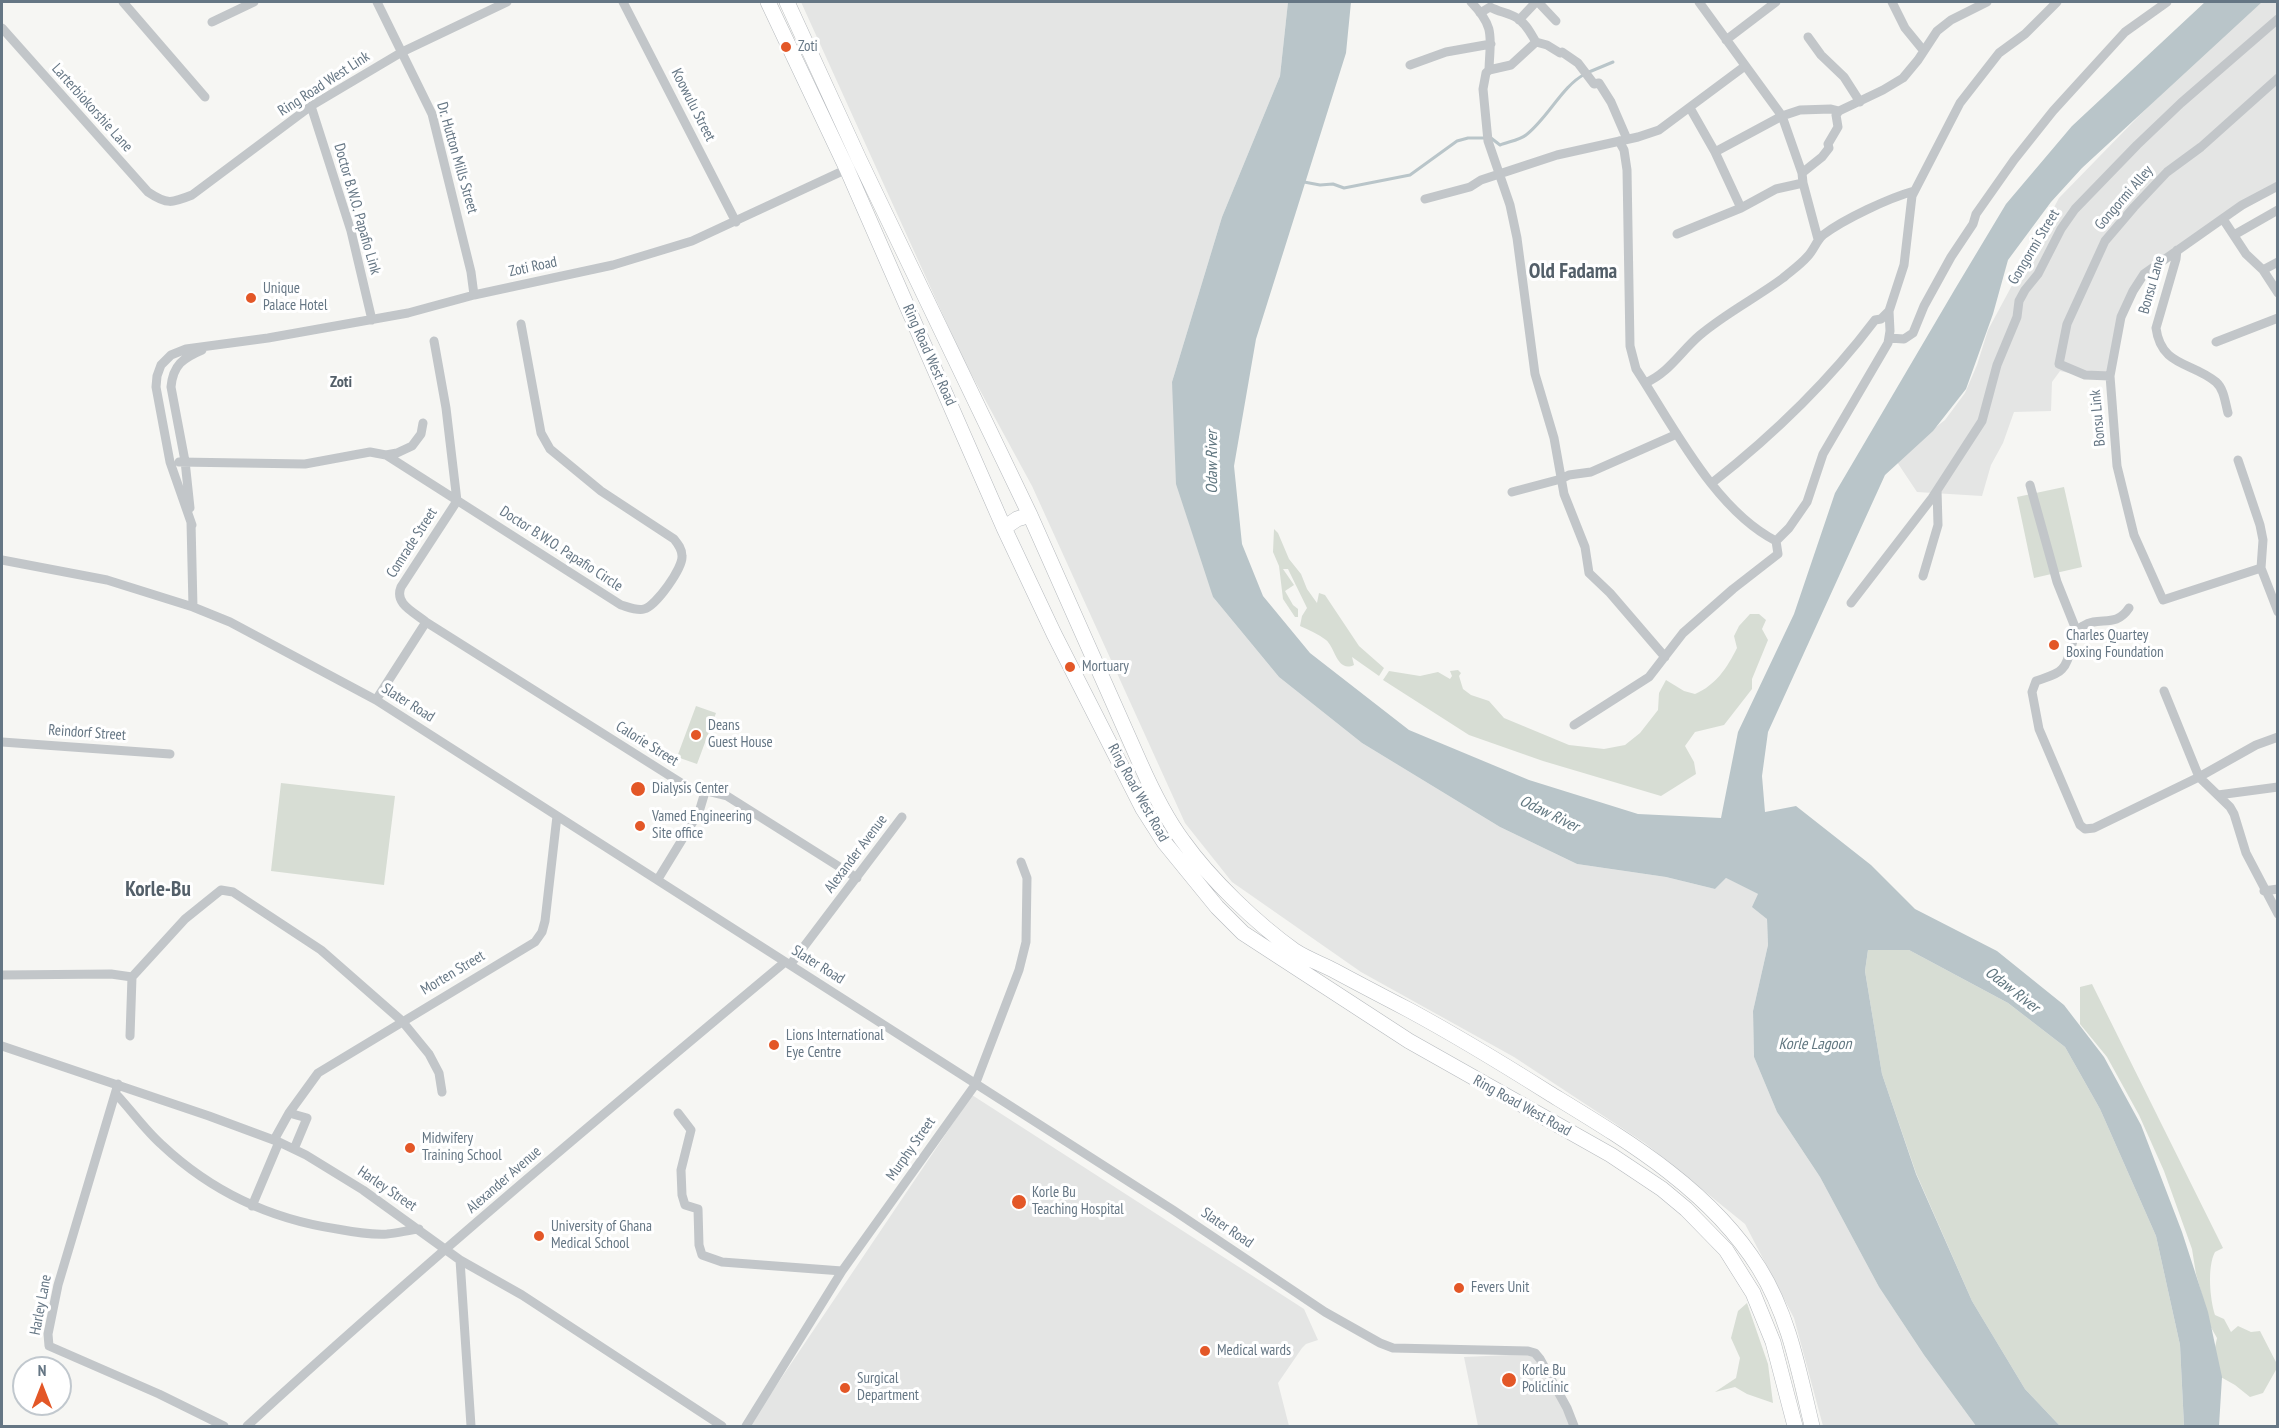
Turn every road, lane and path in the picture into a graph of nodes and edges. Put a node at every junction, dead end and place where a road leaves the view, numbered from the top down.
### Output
1 (123, 2) edge
2 (254, 2) edge
3 (377, 2) edge
4 (623, 2) edge
5 (768, 2) edge
6 (787, 2) edge
7 (1471, 2) edge
8 (1537, 2) edge
9 (1699, 2) edge
10 (1776, 2) edge
11 (1892, 2) edge
12 (1987, 2) edge
13 (2057, 2) edge
14 (2167, 2) edge
15 (502, 3) edge
16 (1480, 13) junction
17 (2277, 19) edge
18 (1519, 20) junction
19 (1556, 21) dead end
20 (212, 22) dead end
21 (2, 28) edge
22 (1808, 37) dead end
23 (1726, 40) junction
24 (1536, 42) junction
25 (1491, 44) junction
26 (1923, 50) junction
27 (402, 52) junction
28 (1410, 64) dead end
29 (1745, 66) junction
30 (1490, 70) junction
31 (2277, 78) edge
32 (205, 97) dead end
33 (1860, 102) junction
34 (311, 106) junction
35 (1690, 108) junction
36 (1839, 111) junction
37 (1782, 116) junction
38 (1623, 140) junction
39 (1715, 152) junction
40 (847, 169) junction
41 (1802, 173) junction
42 (1499, 174) junction
43 (1803, 183) junction
44 (2277, 186) edge
45 (1914, 191) junction
46 (1425, 199) dead end
47 (165, 202) joint
48 (1741, 208) junction
49 (2277, 210) edge
50 (2223, 219) junction
51 (736, 222) junction
52 (1677, 234) dead end
53 (2234, 235) junction
54 (1818, 239) junction
55 (2177, 250) junction
56 (2277, 262) edge
57 (2263, 270) junction
58 (2277, 292) edge
59 (474, 296) junction
60 (1889, 310) junction
61 (2277, 318) edge
62 (372, 320) junction
63 (521, 324) dead end
64 (1889, 338) junction
65 (434, 341) dead end
66 (2216, 342) dead end
67 (210, 347) junction
68 (2110, 376) junction
69 (1646, 383) junction
70 (2228, 412) dead end
71 (423, 423) dead end
72 (1677, 434) junction
73 (386, 455) junction
74 (2238, 460) dead end
75 (170, 462) junction
76 (185, 462) junction
77 (1561, 479) junction
78 (1712, 483) junction
79 (2030, 485) dead end
80 (1937, 490) junction
81 (1512, 492) dead end
82 (457, 501) junction
83 (1030, 515) junction
84 (192, 525) junction
85 (1004, 528) junction
86 (1776, 541) junction
87 (2, 560) edge
88 (2261, 568) junction
89 (1923, 576) dead end
90 (2274, 592) edge
91 (1851, 603) dead end
92 (193, 607) junction
93 (2129, 608) dead end
94 (2277, 612) edge
95 (426, 622) junction
96 (2077, 632) junction
97 (1662, 654) junction
98 (2164, 691) dead end
99 (376, 700) junction
100 (1574, 725) dead end
101 (2277, 737) edge
102 (2, 742) edge
103 (170, 754) dead end
104 (2199, 777) junction
105 (2277, 786) edge
106 (705, 792) junction
107 (2218, 795) junction
108 (557, 816) junction
109 (902, 817) dead end
110 (1021, 862) dead end
111 (857, 878) junction
112 (658, 879) junction
113 (2277, 889) edge
114 (2264, 891) junction
115 (2277, 914) edge
116 (787, 963) junction
117 (2, 975) edge
118 (132, 977) junction
119 (402, 1021) junction
120 (130, 1036) dead end
121 (2, 1046) edge
122 (975, 1084) junction
123 (117, 1089) junction
124 (442, 1092) dead end
125 (289, 1113) junction
126 (678, 1113) dead end
127 (276, 1141) junction
128 (294, 1149) junction
129 (252, 1206) junction
130 (419, 1229) junction
131 (447, 1249) junction
132 (460, 1260) junction
133 (842, 1271) junction
134 (1795, 1425) edge
135 (224, 1426) edge
136 (247, 1426) edge
137 (471, 1426) edge
138 (722, 1426) edge
139 (746, 1426) edge
140 (1574, 1426) edge
141 (1812, 1426) edge

1 - 32 street
2 - 20 street
3 - 27 street, Dr. Hutton Mills Street
4 - 51 street, Koowulu Street
5 - 40 main road, Ring Road West Road
6 - 83 main road, Ring Road West Road
7 - 16 street
8 - 18 street
8 - 19 street
9 - 23 street
10 - 23 street
11 - 26 street
12 - 26 street
13 - 45 street
14 - 64 street
15 - 27 street, Ring Road West Link
16 - 18 street
16 - 25 street
17 - 80 street, Gongormi Street
18 - 24 street
21 - 47 street, Larterbiokorshie Lane
22 - 33 street
23 - 29 street
24 - 30 street
24 - 38 street
25 - 28 street
25 - 30 street
26 - 33 street
27 - 34 street, Ring Road West Link
27 - 59 street, Dr. Hutton Mills Street
29 - 35 street
29 - 37 street
30 - 42 street
31 - 68 street, Gongormi Alley
33 - 36 street
34 - 47 street, Ring Road West Link
34 - 62 street, Doctor B.W.O. Papafio Link
35 - 38 street
35 - 39 street
36 - 37 street
36 - 41 street
37 - 39 street
37 - 41 street
38 - 42 street
38 - 69 street
39 - 48 street
40 - 51 street, Zoti Road
40 - 85 main road, Ring Road West Road
41 - 43 street
42 - 46 street
42 - 77 street
43 - 48 street
43 - 54 street
44 - 50 street, Bonsu Lane
45 - 54 street
45 - 60 street
48 - 52 street
49 - 53 street
50 - 53 street
50 - 55 street, Bonsu Lane
51 - 59 street, Zoti Road
53 - 57 street
54 - 69 street
55 - 68 street, Bonsu Link
55 - 70 street, Bonsu Lane
56 - 57 street
57 - 58 street
59 - 62 street, Zoti Road
60 - 64 street
60 - 78 street
61 - 66 street
62 - 67 street, Zoti Road
63 - 82 street, Doctor B.W.O. Papafio Circle
64 - 86 street
65 - 82 street, Comrade Street
67 - 75 street, Zoti Road
67 - 76 street, Zoti Road
68 - 88 street, Bonsu Link
69 - 72 street
71 - 73 street
72 - 77 street
72 - 78 street
73 - 76 street
73 - 82 street
74 - 88 street
75 - 76 street
75 - 84 street, Zoti Road
76 - 84 street, Zoti Road
77 - 81 street
77 - 97 street
78 - 86 street
79 - 96 street
80 - 89 street
80 - 91 street, Gongormi Street
82 - 95 street, Comrade Street
83 - 85 main road
83 - 141 main road, Ring Road West Road
84 - 92 street, Zoti Road
85 - 134 main road, Ring Road West Road
86 - 97 street
87 - 92 street, Slater Road
88 - 90 street
90 - 94 street
92 - 99 street, Slater Road
93 - 96 street
95 - 99 street
95 - 106 street, Calorie Street
96 - 104 street
97 - 100 street
98 - 104 street
99 - 108 street, Slater Road
101 - 104 street
102 - 103 street, Reindorf Street
104 - 107 street
105 - 107 street
106 - 111 street, Calorie Street
106 - 112 street
107 - 114 street
108 - 112 street, Slater Road
108 - 119 street, Morten Street
109 - 111 street, Alexander Avenue
110 - 122 street, Murphy Street
111 - 116 street, Alexander Avenue
112 - 116 street, Slater Road
113 - 114 street
114 - 115 street
116 - 122 street, Slater Road
116 - 131 street, Alexander Avenue
117 - 118 street
118 - 119 street
118 - 120 street
119 - 124 street
119 - 125 street, Morten Street
121 - 123 street, Harley Street
122 - 133 street, Murphy Street
122 - 140 street, Slater Road
123 - 127 street, Harley Street
123 - 129 street
123 - 135 street, Harley Lane
125 - 127 street, Morten Street
125 - 128 street
126 - 133 street
127 - 128 street, Harley Street
127 - 129 street, Morten Street
128 - 130 street, Harley Street
129 - 130 street
130 - 131 street, Harley Street
131 - 132 street, Harley Street
131 - 136 street, Alexander Avenue
132 - 137 street
132 - 138 street, Harley Street
133 - 139 street, Murphy Street

